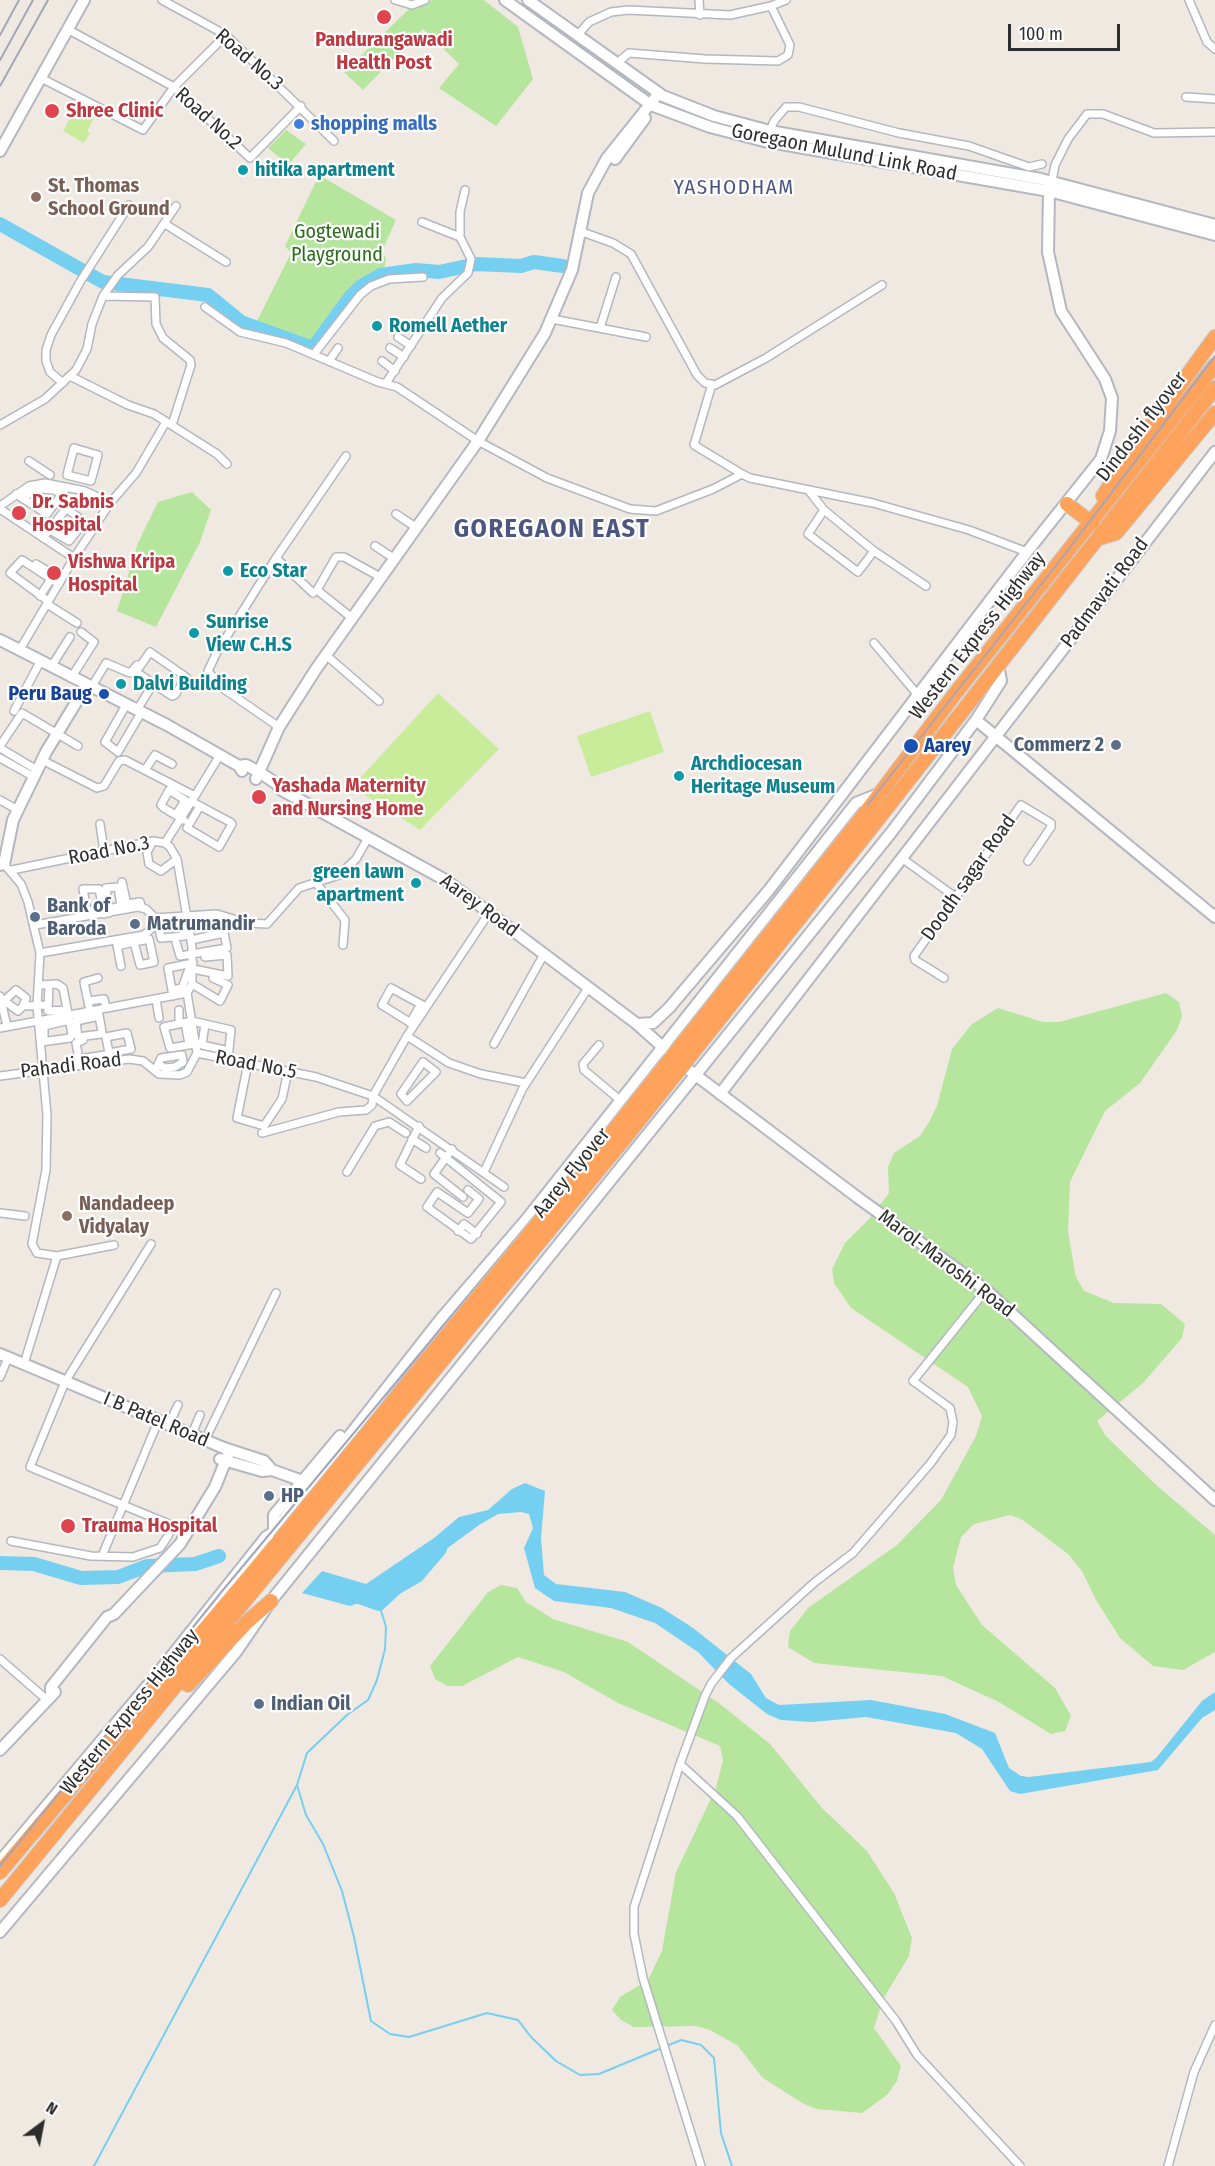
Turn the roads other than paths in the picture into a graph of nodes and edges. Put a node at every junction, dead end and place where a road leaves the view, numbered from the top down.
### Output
1 (84, 0) edge
2 (162, 0) edge
3 (395, 0) edge
4 (425, 0) edge
5 (505, 0) edge
6 (528, 0) edge
7 (699, 0) edge
8 (786, 0) edge
9 (1189, 0) edge
10 (408, 2) edge
11 (176, 3) edge
12 (771, 6) junction
13 (700, 15) junction
14 (69, 30) junction
15 (226, 35) junction
16 (577, 36) junction
17 (1215, 49) edge
18 (616, 64) junction
19 (41, 78) junction
20 (174, 87) junction
21 (659, 93) junction
22 (1186, 97) dead end
23 (1215, 99) edge
24 (301, 106) junction
25 (648, 108) junction
26 (770, 131) junction
27 (1215, 132) edge
28 (799, 135) junction
29 (334, 141) dead end
30 (797, 147) junction
31 (0, 151) edge
32 (1042, 164) dead end
33 (1051, 186) junction
34 (465, 190) dead end
35 (129, 206) dead end
36 (176, 206) dead end
37 (422, 222) dead end
38 (165, 224) junction
39 (1215, 225) edge
40 (582, 232) junction
41 (1215, 235) edge
42 (460, 237) junction
43 (226, 262) dead end
44 (423, 276) dead end
45 (616, 277) dead end
46 (882, 285) dead end
47 (106, 293) junction
48 (205, 307) dead end
49 (552, 319) junction
50 (600, 328) junction
51 (398, 337) dead end
52 (646, 337) dead end
53 (1215, 338) edge
54 (411, 346) junction
55 (338, 348) dead end
56 (390, 348) dead end
57 (314, 354) junction
58 (404, 357) junction
59 (329, 361) junction
60 (382, 361) dead end
61 (1215, 364) edge
62 (395, 371) junction
63 (70, 376) junction
64 (63, 382) junction
65 (386, 383) junction
66 (712, 384) junction
67 (1215, 388) edge
68 (1215, 413) edge
69 (1, 423) edge
70 (169, 423) junction
71 (478, 441) junction
72 (1215, 452) edge
73 (346, 456) dead end
74 (29, 461) dead end
75 (227, 464) dead end
76 (56, 466) dead end
77 (742, 474) junction
78 (50, 475) junction
79 (75, 478) junction
80 (45, 483) junction
81 (67, 490) junction
82 (809, 491) junction
83 (19, 496) junction
84 (110, 503) junction
85 (1067, 504) junction
86 (0, 508) edge
87 (824, 510) junction
88 (396, 514) dead end
89 (1098, 525) junction
90 (417, 528) junction
91 (50, 530) junction
92 (43, 538) junction
93 (375, 546) dead end
94 (874, 550) junction
95 (1027, 552) junction
96 (26, 557) dead end
97 (74, 558) junction
98 (276, 558) junction
99 (395, 559) junction
100 (382, 578) junction
101 (51, 579) junction
102 (60, 582) junction
103 (926, 586) dead end
104 (313, 593) dead end
105 (40, 596) junction
106 (47, 603) junction
107 (352, 618) junction
108 (77, 623) dead end
109 (81, 632) dead end
110 (70, 638) dead end
111 (0, 640) edge
112 (874, 643) dead end
113 (148, 648) dead end
114 (19, 651) junction
115 (326, 655) junction
116 (40, 662) junction
117 (998, 664) junction
118 (51, 667) junction
119 (71, 678) junction
120 (153, 684) junction
121 (88, 687) junction
122 (917, 694) junction
123 (379, 701) dead end
124 (126, 705) junction
125 (14, 711) dead end
126 (139, 712) junction
127 (976, 720) junction
128 (279, 727) junction
129 (58, 733) junction
130 (998, 736) junction
131 (78, 746) dead end
132 (0, 747) edge
133 (219, 755) junction
134 (0, 758) edge
135 (42, 760) junction
136 (172, 764) dead end
137 (145, 770) junction
138 (35, 773) junction
139 (257, 776) junction
140 (177, 790) junction
141 (881, 793) junction
142 (193, 799) junction
143 (0, 800) edge
144 (200, 806) junction
145 (18, 810) junction
146 (866, 812) joint
147 (179, 816) junction
148 (879, 819) joint
149 (189, 823) junction
150 (100, 824) dead end
151 (368, 838) junction
152 (157, 843) junction
153 (104, 851) junction
154 (903, 859) junction
155 (175, 861) junction
156 (1028, 861) dead end
157 (5, 866) edge
158 (122, 882) dead end
159 (317, 884) junction
160 (954, 896) junction
161 (127, 907) junction
162 (106, 911) junction
163 (92, 913) junction
164 (489, 914) junction
165 (185, 915) junction
166 (1215, 917) edge
167 (155, 922) junction
168 (35, 925) junction
169 (145, 937) junction
170 (133, 940) junction
171 (176, 942) dead end
172 (116, 944) junction
173 (343, 945) dead end
174 (40, 953) junction
175 (544, 954) junction
176 (195, 961) junction
177 (135, 964) dead end
178 (121, 966) dead end
179 (99, 978) dead end
180 (944, 978) dead end
181 (40, 985) junction
182 (49, 985) junction
183 (588, 988) junction
184 (173, 993) junction
185 (187, 993) junction
186 (0, 996) edge
187 (156, 999) junction
188 (698, 1000) junction
189 (88, 1001) junction
190 (47, 1005) junction
191 (23, 1006) dead end
192 (37, 1006) junction
193 (424, 1006) junction
194 (106, 1008) junction
195 (669, 1008) junction
196 (92, 1014) junction
197 (69, 1015) junction
198 (184, 1017) junction
199 (159, 1018) dead end
200 (37, 1021) junction
201 (50, 1022) junction
202 (3, 1024) edge
203 (205, 1024) junction
204 (412, 1024) junction
205 (636, 1024) junction
206 (407, 1036) junction
207 (43, 1042) junction
208 (195, 1043) junction
209 (494, 1044) dead end
210 (599, 1045) dead end
211 (662, 1047) junction
212 (127, 1050) junction
213 (197, 1053) junction
214 (432, 1053) junction
215 (228, 1055) junction
216 (115, 1056) junction
217 (105, 1059) junction
218 (129, 1059) junction
219 (80, 1062) junction
220 (425, 1063) junction
221 (248, 1064) junction
222 (44, 1070) junction
223 (288, 1071) junction
224 (0, 1074) edge
225 (695, 1077) junction
226 (526, 1083) junction
227 (720, 1094) junction
228 (373, 1096) junction
229 (401, 1097) junction
230 (620, 1100) junction
231 (395, 1110) junction
232 (389, 1122) junction
233 (419, 1126) junction
234 (262, 1133) dead end
235 (406, 1133) dead end
236 (412, 1139) junction
237 (426, 1148) dead end
238 (452, 1149) junction
239 (443, 1156) junction
240 (346, 1172) dead end
241 (483, 1172) junction
242 (421, 1179) dead end
243 (474, 1181) junction
244 (504, 1187) dead end
245 (468, 1190) junction
246 (463, 1197) junction
247 (457, 1206) junction
248 (0, 1213) edge
249 (25, 1216) dead end
250 (525, 1221) junction
251 (151, 1244) dead end
252 (114, 1245) dead end
253 (556, 1246) junction
254 (57, 1256) junction
255 (986, 1290) junction
256 (276, 1293) dead end
257 (4, 1356) edge
258 (24, 1364) junction
259 (0, 1377) edge
260 (65, 1382) junction
261 (178, 1405) dead end
262 (200, 1415) dead end
263 (164, 1421) junction
264 (192, 1434) junction
265 (206, 1440) junction
266 (225, 1454) junction
267 (306, 1483) junction
268 (1215, 1500) edge
269 (123, 1505) junction
270 (281, 1540) junction
271 (11, 1541) dead end
272 (102, 1556) junction
273 (271, 1600) junction
274 (0, 1659) edge
275 (171, 1694) junction
276 (48, 1697) junction
277 (0, 1750) edge
278 (680, 1764) junction
279 (0, 1861) edge
280 (0, 1872) edge
281 (0, 1900) edge
282 (0, 1932) edge
283 (1215, 2025) edge
284 (701, 2166) edge
285 (1020, 2166) edge
286 (1168, 2166) edge

1 - 14 main road
2 - 11 street, Road No.3
3 - 10 street
4 - 10 street
5 - 25 main road, Goregaon Mulund Link Road
6 - 16 main road, Goregaon Mulund Link Road
7 - 13 street
8 - 12 street
9 - 17 street
11 - 15 street, Road No.3
12 - 13 street
12 - 18 street
13 - 16 street
14 - 19 main road
14 - 20 street, Road No.2
15 - 20 street
15 - 24 street, Road No.3
16 - 18 main road, Goregaon Mulund Link Road
18 - 21 main road, Goregaon Mulund Link Road
19 - 20 street
19 - 31 main road
20 - 24 street, Road No.2
21 - 25 main road
21 - 26 main road, Goregaon Mulund Link Road
22 - 23 street
24 - 29 street, Road No.3
25 - 30 main road, Goregaon Mulund Link Road
25 - 40 main road
26 - 28 main road, Goregaon Mulund Link Road
26 - 32 street
27 - 33 street
28 - 30 main road
28 - 33 main road, Goregaon Mulund Link Road
30 - 33 main road, Goregaon Mulund Link Road
33 - 39 main road, Goregaon Mulund Link Road
33 - 41 main road, Goregaon Mulund Link Road
33 - 85 main road
34 - 42 street
35 - 64 street
36 - 38 street
37 - 42 street
38 - 43 street
38 - 47 street
40 - 49 main road
40 - 66 street
42 - 54 street
44 - 57 street
45 - 50 street
46 - 66 street
47 - 63 street
47 - 70 street
48 - 57 street
49 - 50 street
49 - 71 main road
50 - 52 street
51 - 54 street
53 - 89 highway
54 - 58 street
55 - 59 street
56 - 58 street
57 - 59 street
58 - 62 street
59 - 65 street
60 - 62 street
61 - 89 highway, Dindoshi flyover
62 - 65 street
63 - 64 street
63 - 70 street
64 - 69 street
65 - 71 street
66 - 77 street
67 - 89 highway, Dindoshi flyover
68 - 89 highway
70 - 75 street
70 - 84 street
71 - 77 street
71 - 90 main road
72 - 130 main road, Padmavati Road
73 - 98 street
74 - 78 street
76 - 78 street
77 - 82 street
78 - 80 street
79 - 79 street
79 - 81 street
80 - 81 street
80 - 83 street
81 - 83 street
81 - 83 street
81 - 84 street
82 - 87 street
82 - 95 street
83 - 86 street
84 - 97 street
85 - 89 highway
85 - 95 main road
86 - 92 street
87 - 94 street
87 - 94 street
88 - 90 street
89 - 117 highway, Western Express Highway
89 - 141 highway, Western Express Highway
90 - 99 main road
91 - 91 street
91 - 92 street
92 - 97 street
93 - 99 street
94 - 103 street
95 - 122 main road
96 - 102 street
97 - 102 street
98 - 104 street
98 - 128 street
99 - 100 main road
100 - 107 main road
100 - 107 street
101 - 102 street
101 - 105 street
101 - 105 street
102 - 106 street
105 - 106 street
106 - 108 street
106 - 114 street
107 - 115 main road
109 - 119 street
110 - 118 street
111 - 114 main road, Aarey Road
112 - 122 street
113 - 121 street
114 - 116 main road, Aarey Road
115 - 123 street
115 - 128 main road
116 - 118 main road, Aarey Road
116 - 125 street
117 - 127 main road
117 - 148 highway, Western Express Highway
118 - 119 main road, Aarey Road
119 - 121 main road, Aarey Road
120 - 120 street
120 - 126 street
121 - 124 main road, Aarey Road
121 - 129 main road
122 - 195 main road
124 - 126 main road, Aarey Road
124 - 126 street
126 - 133 main road, Aarey Road
127 - 130 main road
127 - 225 main road
128 - 139 main road
129 - 131 street
129 - 132 street
129 - 135 main road
130 - 154 main road, Padmavati Road
130 - 166 main road
132 - 138 street
133 - 139 main road, Aarey Road
133 - 142 street
134 - 138 street
135 - 137 street
135 - 138 main road
136 - 137 street
137 - 140 street
138 - 145 main road
139 - 151 main road, Aarey Road
140 - 142 street
140 - 147 street
140 - 147 street
141 - 146 highway, Western Express Highway
141 - 188 main road
142 - 144 street
142 - 147 street
143 - 145 street
144 - 149 street
144 - 149 street
145 - 157 main road
146 - 270 highway, Aarey Flyover, bridge
147 - 149 street
147 - 152 street
148 - 270 highway, Aarey Flyover, bridge
150 - 153 street
151 - 159 street
151 - 164 main road, Aarey Road
152 - 153 street, Road No.3
152 - 155 street, Road No.3
152 - 155 street
153 - 157 street, Road No.3
154 - 160 street
154 - 227 main road, Padmavati Road
155 - 165 street, Road No.3
156 - 160 street, Doodh sagar Road
157 - 168 street
158 - 161 street
159 - 165 street
159 - 173 street
160 - 180 street, Doodh sagar Road
161 - 162 street
161 - 167 street
162 - 163 street
162 - 163 street
163 - 168 street
164 - 175 main road, Aarey Road
164 - 193 street
165 - 167 street
165 - 176 street
167 - 169 street
167 - 176 street
167 - 176 street
168 - 174 street
169 - 170 street
169 - 170 street
170 - 172 street
170 - 177 street
171 - 176 street
172 - 174 street
172 - 178 street
174 - 181 street
175 - 183 main road, Aarey Road
175 - 209 street
176 - 184 street
176 - 184 street
176 - 185 street
179 - 189 street
181 - 182 street
181 - 192 street
182 - 190 street
182 - 197 street
183 - 205 main road, Aarey Road
183 - 226 street
184 - 185 street
184 - 187 street
185 - 198 street, Road No.5
186 - 202 street
187 - 194 street
187 - 199 street
188 - 195 main road
188 - 211 main road
189 - 194 street
189 - 196 street
190 - 192 street
190 - 197 street
191 - 192 street
192 - 200 street
193 - 204 street
193 - 204 street
194 - 196 street
195 - 205 main road
196 - 197 street
197 - 201 street
197 - 207 street
198 - 203 street
198 - 208 street, Road No.5
198 - 208 street
200 - 201 street
200 - 202 street
200 - 207 street
201 - 207 street
203 - 208 street
203 - 215 street
204 - 206 street
205 - 211 main road, Aarey Road
206 - 214 street
206 - 228 street
207 - 222 street
208 - 213 street, Road No.5
208 - 215 street
210 - 230 street
211 - 225 main road, Marol-Maroshi Road
211 - 230 main road
212 - 216 street
212 - 216 street
212 - 218 street
213 - 215 street, Road No.5
213 - 218 street, Pahadi Road
214 - 220 street
214 - 226 street
215 - 221 street, Road No.5
216 - 217 street, Pahadi Road
216 - 218 street, Pahadi Road
217 - 219 street, Pahadi Road
217 - 219 street
219 - 222 street, Pahadi Road
220 - 229 street
220 - 229 street
221 - 223 street, Road No.5
221 - 223 street
222 - 224 street, Pahadi Road
222 - 254 street
223 - 228 street, Road No.5
225 - 227 main road, Marol-Maroshi Road
225 - 253 main road
226 - 241 street
227 - 255 main road, Marol-Maroshi Road
228 - 231 street, Road No.5
228 - 234 street
229 - 231 street
230 - 250 main road
231 - 232 street
231 - 233 street, Road No.5
232 - 235 street
232 - 240 street
233 - 236 street
233 - 238 street, Road No.5
236 - 237 street
236 - 242 street
238 - 239 street
238 - 241 street, Road No.5
239 - 243 street
239 - 246 street
241 - 243 street
241 - 244 street, Road No.5
243 - 245 street
243 - 247 street
245 - 246 street
245 - 247 street
246 - 247 street
248 - 249 street
250 - 253 main road
250 - 267 main road
251 - 260 street
252 - 254 street
253 - 273 main road
254 - 258 street
255 - 268 main road, Marol-Maroshi Road
255 - 278 street
256 - 265 street
257 - 258 main road, I B Patel Road
257 - 259 street
258 - 260 main road, I B Patel Road
260 - 263 main road, I B Patel Road
260 - 269 street
261 - 263 street
262 - 264 street
263 - 264 main road, I B Patel Road
263 - 269 street
264 - 265 main road, I B Patel Road
265 - 266 main road, I B Patel Road
266 - 267 main road, I B Patel Road
266 - 276 main road
267 - 270 main road
269 - 272 street
269 - 272 street
270 - 275 highway, Western Express Highway
270 - 279 main road
270 - 280 highway, Western Express Highway
271 - 272 street
273 - 275 highway
273 - 282 main road
274 - 276 street
275 - 281 highway, Western Express Highway
276 - 277 main road
278 - 284 street
278 - 285 street
283 - 286 street

